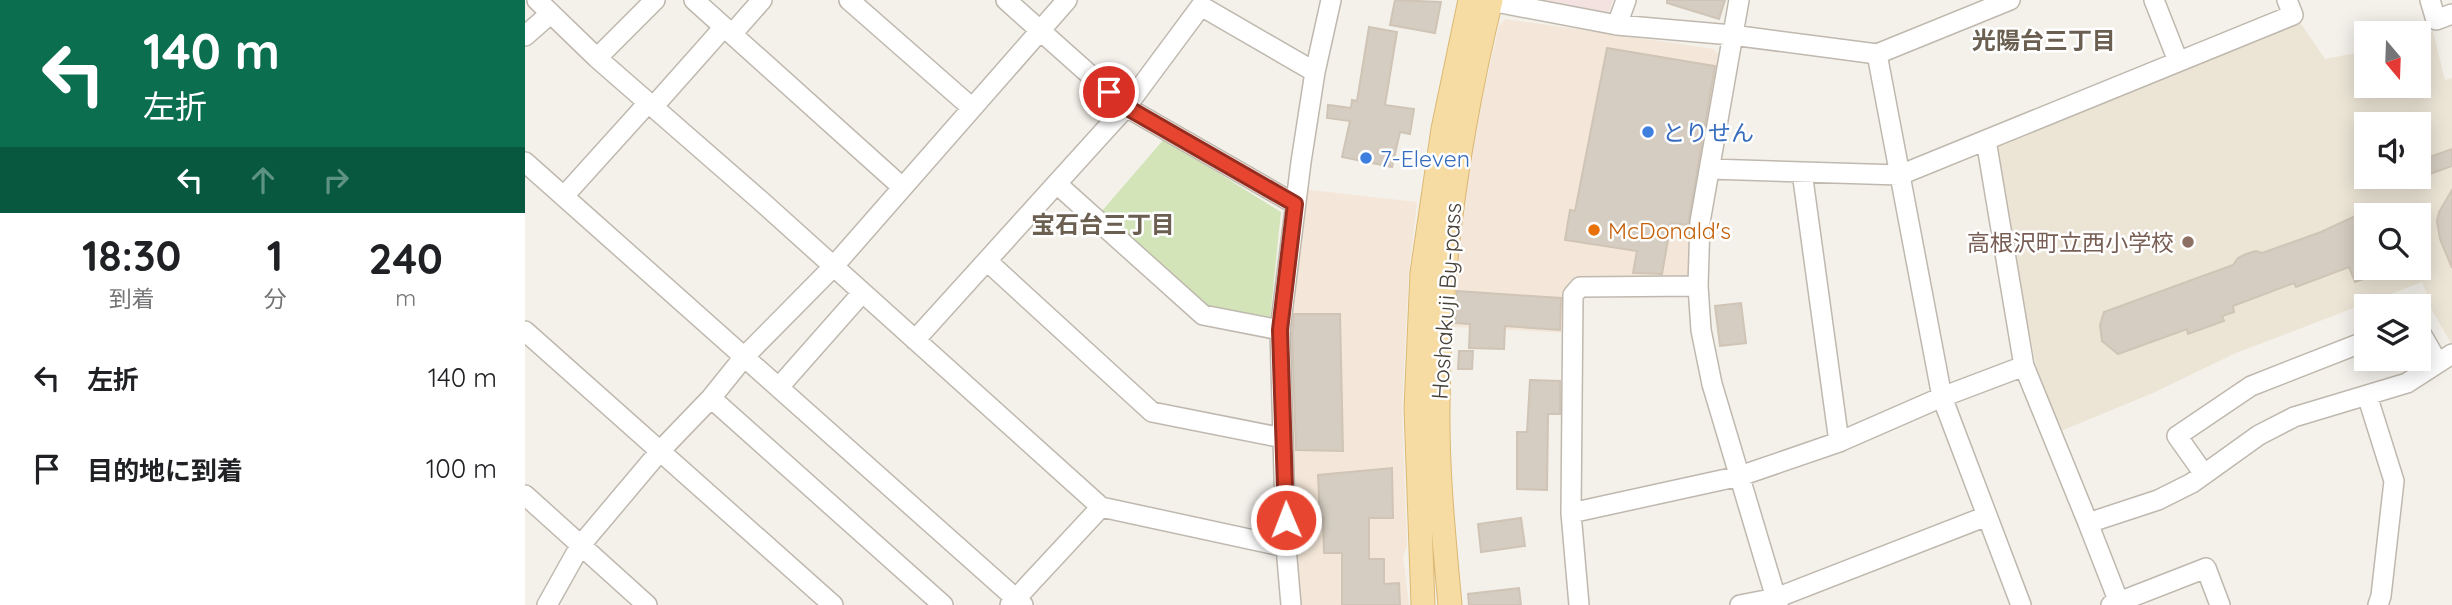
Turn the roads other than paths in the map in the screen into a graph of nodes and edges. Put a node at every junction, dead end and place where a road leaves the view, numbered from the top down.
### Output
1 (655, 0) edge
2 (694, 0) edge
3 (762, 0) edge
4 (849, 0) edge
5 (1006, 0) edge
6 (1067, 0) edge
7 (1331, 0) edge
8 (1484, 0) edge
9 (1626, 0) edge
10 (1739, 0) edge
11 (2010, 0) edge
12 (2154, 0) edge
13 (2287, 0) edge
14 (2430, 0) edge
15 (1196, 3) edge
16 (543, 7) edge
17 (2452, 14) edge
18 (1617, 25) junction
19 (728, 30) junction
20 (1040, 30) junction
21 (1732, 35) junction
22 (525, 36) edge
23 (1877, 54) junction
24 (597, 58) junction
25 (2179, 61) junction
26 (1315, 72) junction
27 (651, 105) junction
28 (971, 107) junction
29 (1126, 107) junction
30 (1986, 140) junction
31 (525, 162) edge
32 (1710, 169) junction
33 (1802, 172) junction
34 (1900, 175) junction
35 (1057, 184) junction
36 (902, 187) junction
37 (564, 196) junction
38 (1295, 204) junction
39 (987, 261) junction
40 (833, 267) junction
41 (1698, 286) junction
42 (862, 293) junction
43 (1280, 330) junction
44 (525, 331) edge
45 (915, 340) junction
46 (2431, 343) edge
47 (2354, 346) edge
48 (744, 357) junction
49 (2445, 359) edge
50 (2024, 366) junction
51 (779, 387) junction
52 (2367, 395) junction
53 (1941, 397) junction
54 (711, 398) junction
55 (1283, 438) junction
56 (1839, 442) junction
57 (660, 451) junction
58 (2204, 474) junction
59 (1740, 476) junction
60 (525, 495) edge
61 (1101, 507) junction
62 (1571, 513) junction
63 (1987, 516) junction
64 (2088, 523) junction
65 (580, 545) junction
66 (1286, 547) junction
67 (1777, 601) edge
68 (1016, 603) edge
69 (2117, 604) edge
70 (547, 605) edge
71 (647, 605) edge
72 (833, 605) edge
73 (943, 605) edge
74 (1291, 605) edge
75 (1423, 605) edge
76 (1450, 605) edge
77 (1579, 605) edge
78 (1740, 605) edge
79 (2021, 605) edge
80 (2220, 605) edge
81 (2378, 605) edge

1 - 24 street
2 - 19 street
3 - 19 street
4 - 28 street
5 - 20 street
6 - 20 street
7 - 26 street
8 - 18 street
8 - 75 main road, Hoshakuji By-pass
8 - 76 main road, Hoshakuji By-pass
9 - 18 street
10 - 21 street
11 - 23 street
12 - 25 street
13 - 25 street
14 - 17 street
15 - 26 street
15 - 29 street
16 - 22 street
16 - 24 street
18 - 21 street
19 - 27 street
19 - 36 street
20 - 28 street
20 - 29 street
21 - 23 street
21 - 32 street
23 - 34 street
24 - 27 street
25 - 30 street
26 - 38 street
27 - 37 street
27 - 40 street
28 - 36 street
29 - 35 street
29 - 38 street
30 - 34 street
30 - 50 street
31 - 37 street
32 - 33 street
32 - 41 street
33 - 34 street
33 - 56 street
34 - 53 street
35 - 39 street
35 - 43 street
36 - 40 street
37 - 48 street
38 - 43 street
39 - 45 street
39 - 55 street
40 - 42 street
40 - 48 street
41 - 59 street
41 - 62 street
42 - 45 street
42 - 51 street
43 - 55 street
44 - 57 street
45 - 61 street
46 - 49 street
47 - 58 street
48 - 51 street
48 - 54 street
49 - 52 street
50 - 53 street
50 - 64 street
51 - 68 street
52 - 58 street
52 - 81 street
53 - 56 street
53 - 63 street
54 - 57 street
54 - 73 street
55 - 66 street
56 - 59 street
57 - 65 street
57 - 72 street
58 - 64 street
59 - 62 street
59 - 67 street
60 - 65 street
61 - 66 street
61 - 68 street
62 - 77 street
63 - 67 street
63 - 79 street
64 - 69 street
65 - 70 street
65 - 71 street
66 - 74 street
67 - 78 street
69 - 80 street

